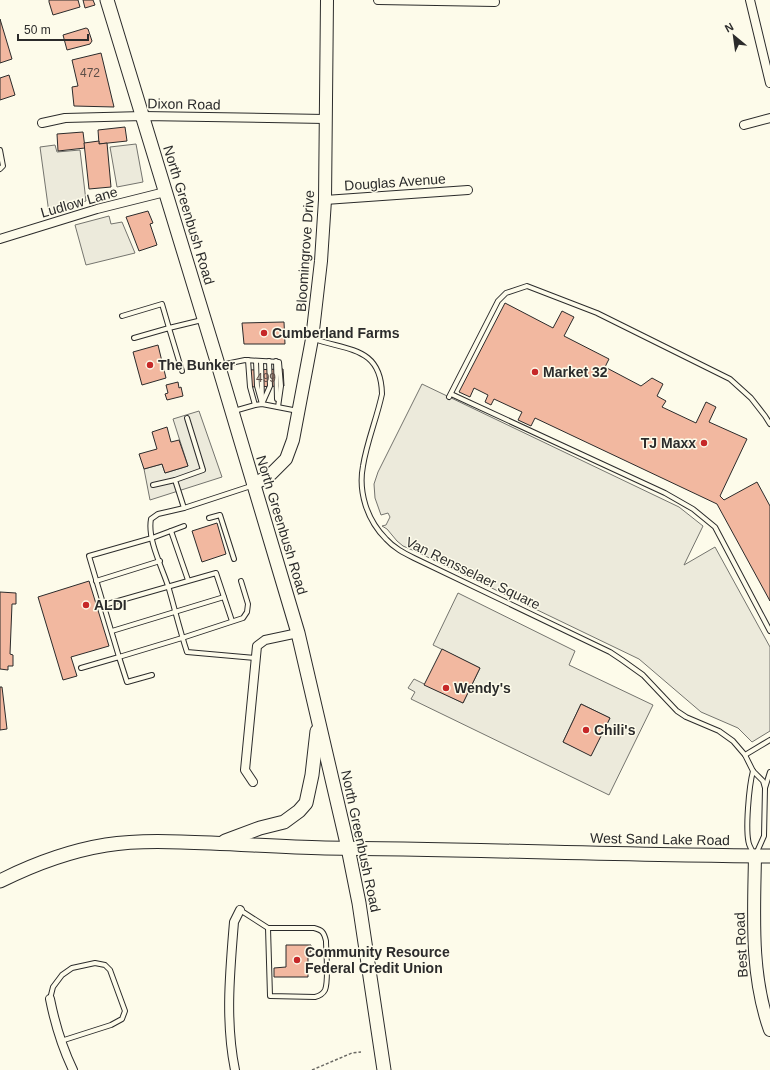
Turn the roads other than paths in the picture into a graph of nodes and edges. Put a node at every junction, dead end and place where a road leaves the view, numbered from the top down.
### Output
1 (108, 0) edge
2 (327, 0) edge
3 (378, 0) edge
4 (750, 0) edge
5 (495, 2) dead end
6 (770, 83) edge
7 (143, 116) junction
8 (770, 118) edge
9 (325, 119) junction
10 (42, 123) dead end
11 (744, 125) dead end
12 (0, 150) edge
13 (0, 169) edge
14 (468, 190) dead end
15 (165, 192) junction
16 (325, 200) junction
17 (0, 239) edge
18 (122, 316) dead end
19 (204, 319) junction
20 (169, 328) junction
21 (134, 338) dead end
22 (312, 339) junction
23 (248, 360) junction
24 (259, 361) junction
25 (269, 361) junction
26 (219, 366) junction
27 (182, 371) dead end
28 (262, 404) junction
29 (255, 405) junction
30 (278, 406) junction
31 (298, 411) junction
32 (232, 412) junction
33 (187, 418) dead end
34 (770, 424) edge
35 (175, 480) junction
36 (253, 485) junction
37 (153, 486) dead end
38 (184, 508) junction
39 (209, 518) dead end
40 (184, 526) dead end
41 (171, 531) junction
42 (152, 538) junction
43 (234, 558) dead end
44 (160, 561) junction
45 (96, 580) junction
46 (188, 580) junction
47 (241, 581) dead end
48 (168, 587) junction
49 (224, 597) junction
50 (104, 605) junction
51 (176, 612) junction
52 (232, 621) junction
53 (770, 631) edge
54 (112, 632) junction
55 (298, 633) junction
56 (182, 638) junction
57 (119, 656) junction
58 (256, 658) junction
59 (81, 668) dead end
60 (152, 675) dead end
61 (318, 718) junction
62 (770, 740) edge
63 (745, 755) junction
64 (753, 771) junction
65 (770, 772) edge
66 (253, 782) dead end
67 (765, 788) junction
68 (220, 843) junction
69 (348, 848) junction
70 (755, 856) junction
71 (770, 856) edge
72 (0, 882) edge
73 (240, 910) joint
74 (268, 928) junction
75 (50, 999) joint
76 (770, 1030) edge
77 (61, 1041) junction
78 (73, 1070) edge
79 (235, 1070) edge
80 (384, 1070) edge

1 - 7 main road, North Greenbush Road
2 - 9 street, Bloomingrove Drive
3 - 5 street
4 - 6 street
7 - 9 street, Dixon Road
7 - 10 street, Dixon Road
7 - 15 main road, North Greenbush Road
8 - 11 street
9 - 16 street, Bloomingrove Drive
12 - 13 lane
14 - 16 street, Douglas Avenue
15 - 17 street, Ludlow Lane
15 - 19 main road, North Greenbush Road
16 - 22 street, Bloomingrove Drive
18 - 20 lane
19 - 20 lane
19 - 26 main road, North Greenbush Road
20 - 21 lane
20 - 27 lane
22 - 31 street, Bloomingrove Drive
22 - 63 lane, Van Rensselaer Square
23 - 24 lane
23 - 26 lane
23 - 29 lane
24 - 25 lane
24 - 28 lane
25 - 28 lane
25 - 30 lane
26 - 32 main road, North Greenbush Road
28 - 29 lane
28 - 30 lane
29 - 32 lane
30 - 31 lane
31 - 36 street, Bloomingrove Drive
32 - 36 main road, North Greenbush Road
33 - 35 lane
34 - 53 lane
35 - 37 lane
35 - 38 lane
36 - 38 lane
36 - 55 main road, North Greenbush Road
38 - 42 lane
39 - 43 lane
40 - 41 lane
41 - 42 lane
41 - 46 lane
42 - 44 lane
42 - 45 lane
44 - 45 lane
44 - 48 lane
45 - 50 lane
46 - 48 lane
46 - 49 lane
47 - 52 lane
48 - 50 lane
48 - 51 lane
49 - 51 lane
49 - 52 lane
50 - 54 lane
51 - 54 lane
51 - 56 lane
52 - 56 lane
54 - 57 lane
55 - 58 street
55 - 61 main road, North Greenbush Road
56 - 57 lane
56 - 58 lane
57 - 59 lane
57 - 60 lane
58 - 66 street
61 - 68 main road
61 - 69 main road, North Greenbush Road
62 - 63 lane
63 - 64 lane, Van Rensselaer Square
64 - 67 lane, Van Rensselaer Square
64 - 70 lane
65 - 67 lane
67 - 70 lane
68 - 69 main road, West Sand Lake Road
68 - 72 main road, West Sand Lake Road
69 - 70 main road, West Sand Lake Road
69 - 80 main road, North Greenbush Road
70 - 71 main road, West Sand Lake Road
70 - 76 street, Best Road
73 - 74 lane
73 - 79 street
74 - 74 lane
75 - 77 street
75 - 77 lane
77 - 78 street

